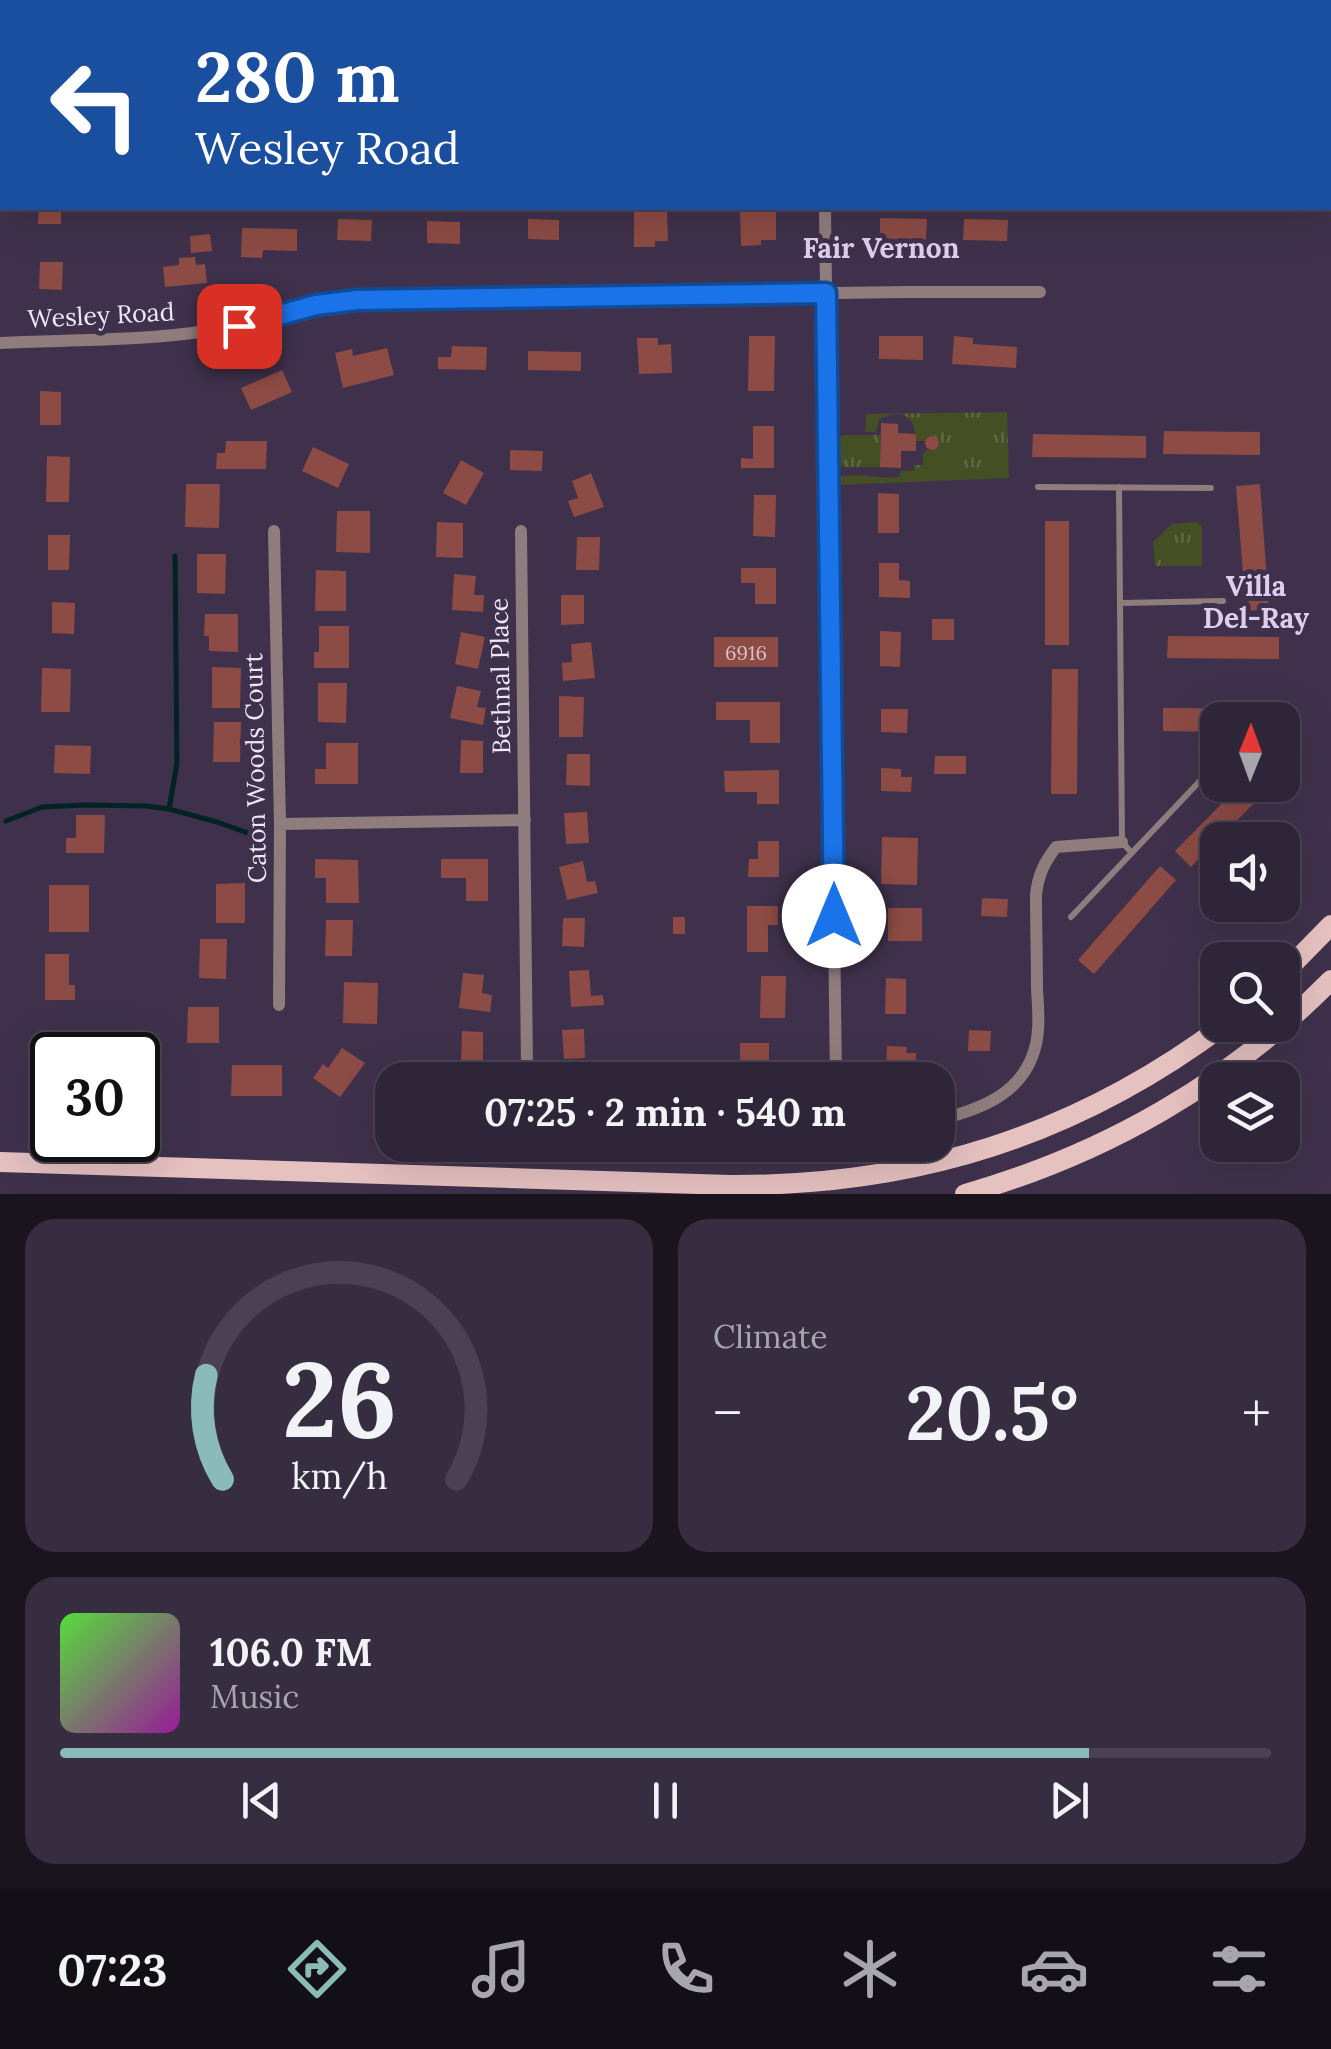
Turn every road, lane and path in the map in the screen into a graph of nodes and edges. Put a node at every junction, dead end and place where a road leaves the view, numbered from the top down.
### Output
1 (825, 210) edge
2 (1040, 292) dead end
3 (826, 293) junction
4 (0, 342) edge
5 (1119, 487) junction
6 (1038, 488) dead end
7 (1211, 488) dead end
8 (274, 530) dead end
9 (521, 531) dead end
10 (1223, 601) dead end
11 (1121, 603) junction
12 (1200, 779) edge
13 (525, 820) junction
14 (280, 824) junction
15 (1126, 847) junction
16 (1070, 917) dead end
17 (1331, 925) edge
18 (1300, 957) edge
19 (1331, 980) edge
20 (1331, 994) edge
21 (279, 1005) dead end
22 (1300, 1010) joint
23 (1200, 1042) edge
24 (1261, 1042) edge
25 (527, 1062) edge
26 (836, 1062) edge
27 (955, 1116) edge
28 (0, 1162) edge
29 (965, 1194) edge

1 - 3 street
2 - 3 street, Wesley Road
3 - 4 street, Wesley Road
3 - 26 street
5 - 6 lane
5 - 7 lane
5 - 11 lane
8 - 14 street, Caton Woods Court
9 - 13 street, Bethnal Place
10 - 11 lane
11 - 15 lane
12 - 15 lane
13 - 14 street
13 - 25 street, Bethnal Place
14 - 21 street, Caton Woods Court
15 - 16 lane
15 - 27 street
17 - 18 main road
19 - 22 main road
20 - 22 main road
23 - 28 main road
24 - 29 main road

